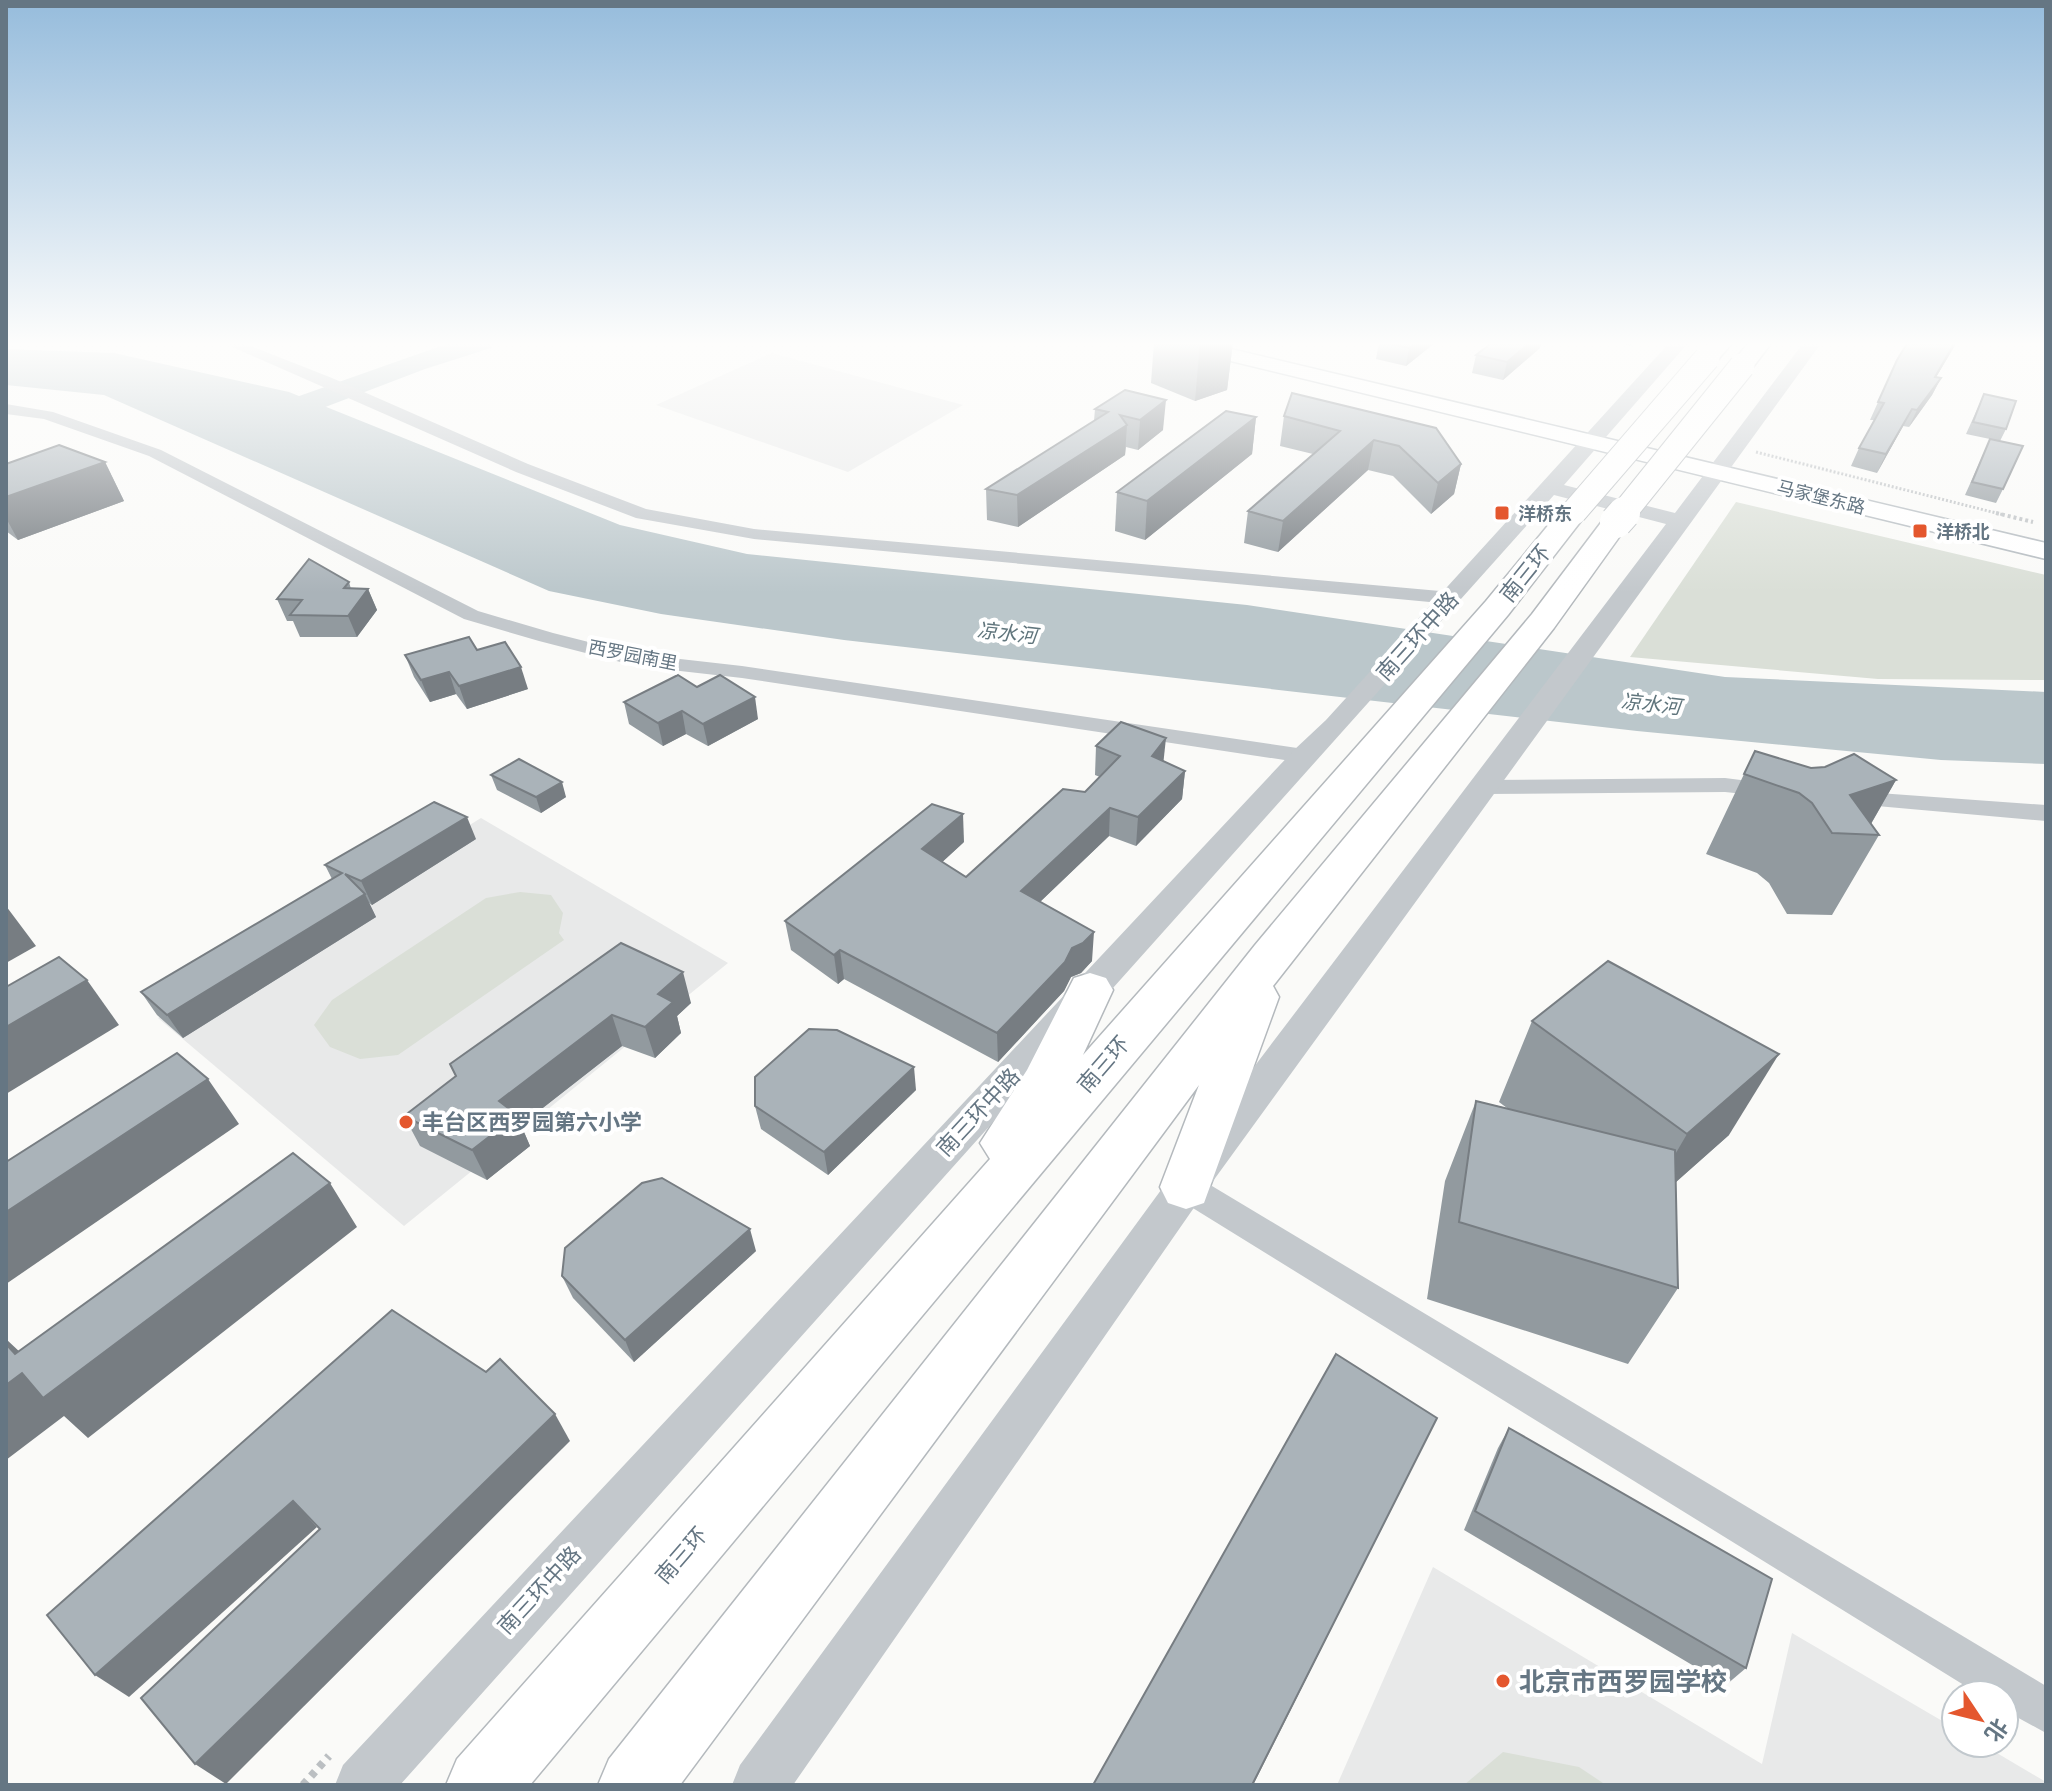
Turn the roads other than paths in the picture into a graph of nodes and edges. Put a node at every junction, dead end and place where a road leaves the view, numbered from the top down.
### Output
1 (77, 426) edge
2 (426, 426) edge
3 (1563, 426) edge
4 (1567, 426) edge
5 (1604, 426) edge
6 (1649, 426) edge
7 (1694, 426) edge
8 (1750, 426) edge
9 (1597, 433) junction
10 (1725, 458) junction
11 (1548, 487) junction
12 (1678, 520) junction
13 (2046, 538) edge
14 (2046, 551) edge
15 (1451, 598) junction
16 (1304, 756) junction
17 (1484, 787) junction
18 (1801, 793) edge
19 (1832, 796) edge
20 (2046, 813) edge
21 (1271, 956) junction
22 (1090, 990) junction
23 (1186, 1187) junction
24 (966, 1223) junction
25 (2046, 1711) edge
26 (363, 1785) edge
27 (483, 1785) edge
28 (635, 1785) edge
29 (760, 1785) edge

1 - 16 street, 西罗园南里
2 - 15 street
3 - 9 main road, 马家堡东路
4 - 9 main road, 马家堡东路
5 - 9 street, 南三环中路
6 - 24 highway, 南三环, bridge
7 - 21 highway, 南三环, bridge
8 - 10 street
9 - 10 main road, 马家堡东路
9 - 11 street, 南三环中路
10 - 12 street
10 - 13 main road, 马家堡东路
10 - 14 main road, 马家堡东路
11 - 12 street
11 - 15 street, 南三环中路
12 - 17 street
15 - 16 street, 南三环中路
16 - 22 street, 南三环中路
17 - 18 street
17 - 23 street
19 - 20 street
21 - 23 highway
21 - 28 highway, 南三环
22 - 24 highway
22 - 26 street, 南三环中路
23 - 25 street
23 - 29 street
24 - 27 highway, 南三环

